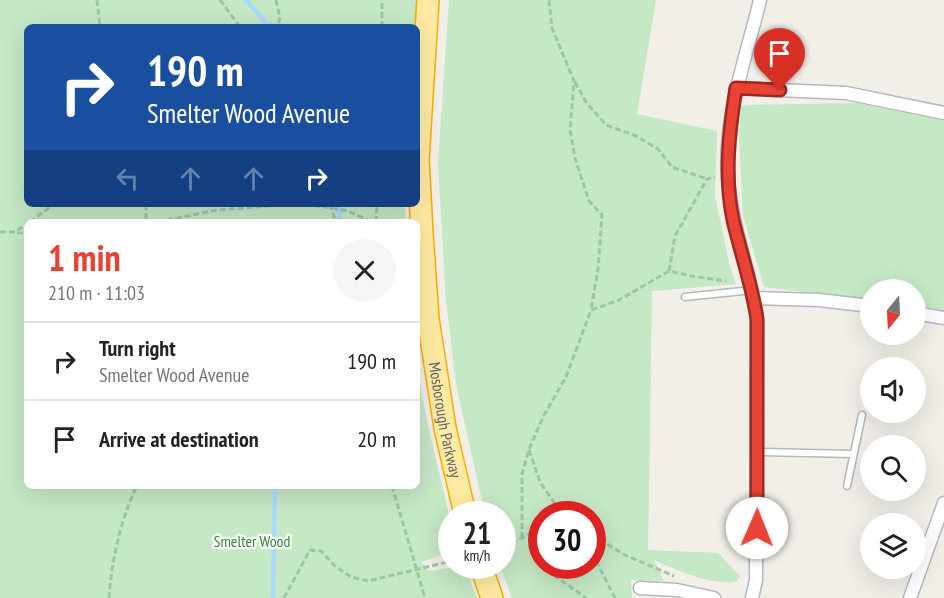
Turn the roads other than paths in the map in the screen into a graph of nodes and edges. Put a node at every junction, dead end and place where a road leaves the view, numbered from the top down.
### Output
1 (428, 0) edge
2 (760, 0) edge
3 (736, 88) junction
4 (944, 113) edge
5 (420, 128) edge
6 (420, 194) edge
7 (753, 294) junction
8 (685, 297) dead end
9 (860, 305) edge
10 (926, 314) edge
11 (944, 318) edge
12 (860, 423) edge
13 (758, 452) junction
14 (854, 454) junction
15 (847, 486) dead end
16 (462, 501) edge
17 (944, 503) edge
18 (485, 579) edge
19 (640, 588) dead end
20 (492, 598) edge
21 (714, 598) edge
22 (752, 598) edge
23 (910, 598) edge

1 - 5 highway, Mosborough Parkway
2 - 3 street
3 - 4 street
3 - 7 street
6 - 16 highway, Mosborough Parkway
7 - 8 lane
7 - 9 street
7 - 13 street
10 - 11 street
12 - 14 lane
13 - 14 lane
13 - 22 street
14 - 15 lane
17 - 23 street
18 - 20 highway
19 - 21 street

